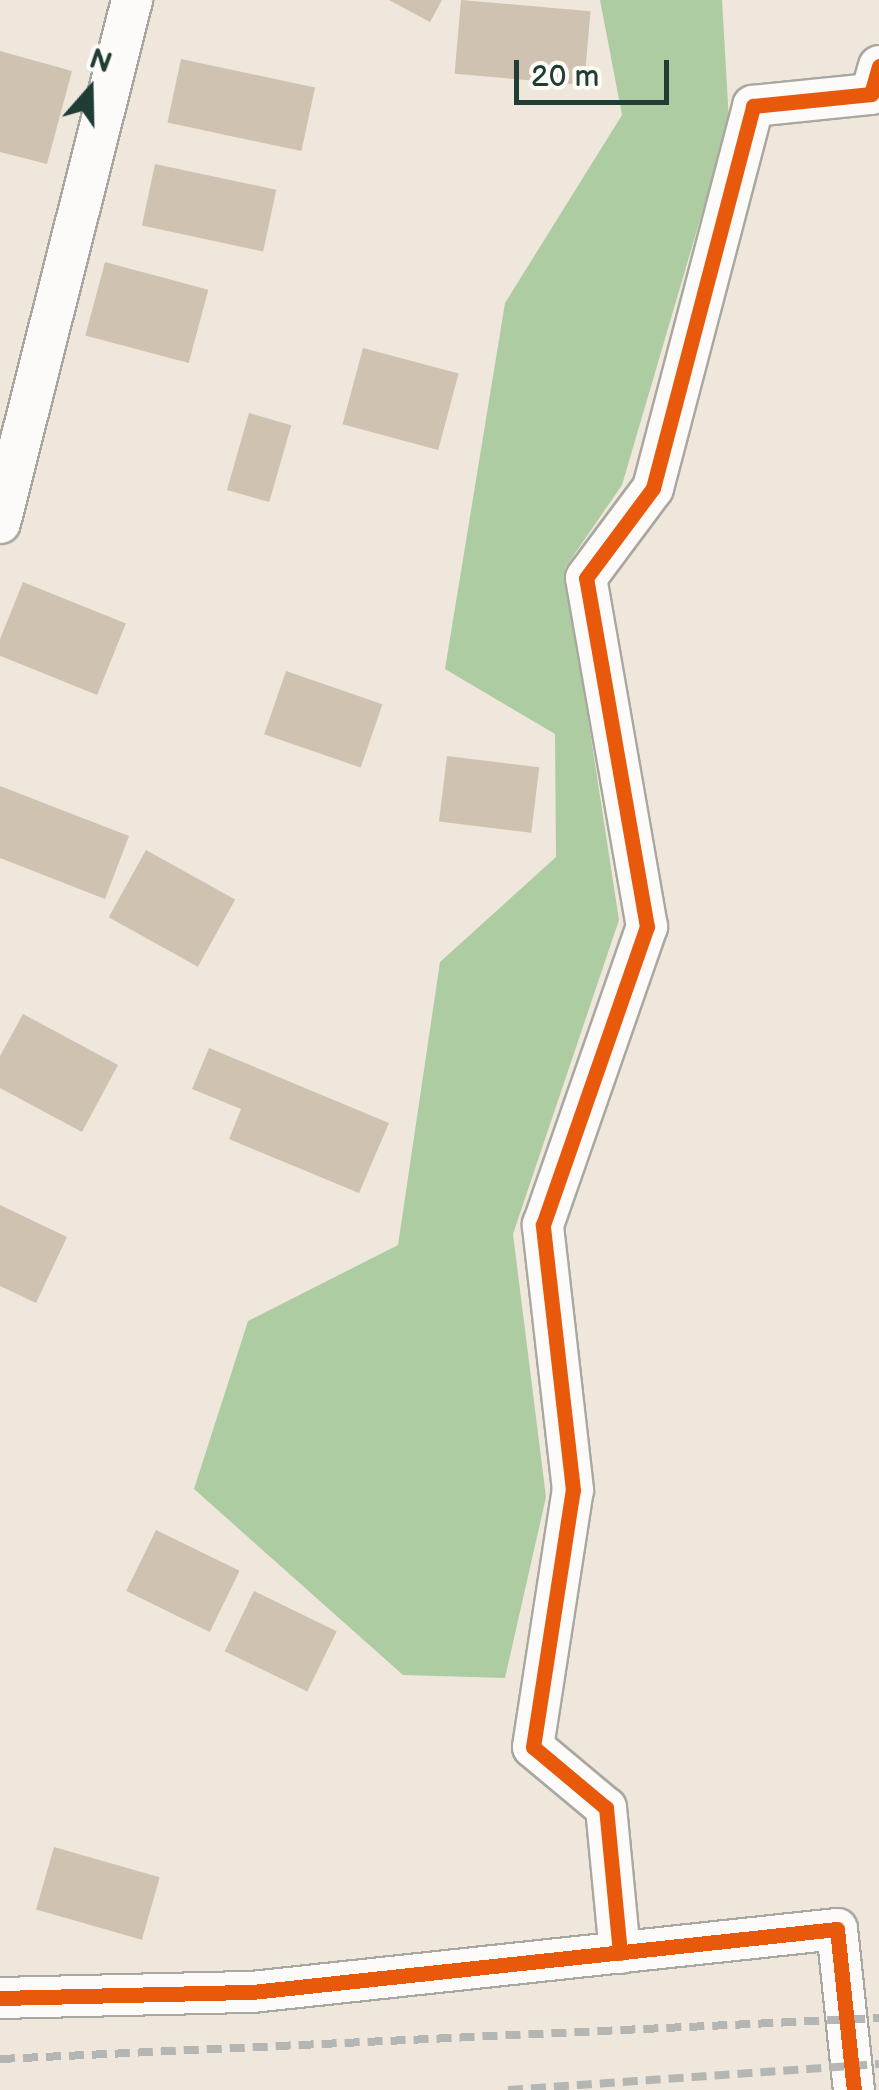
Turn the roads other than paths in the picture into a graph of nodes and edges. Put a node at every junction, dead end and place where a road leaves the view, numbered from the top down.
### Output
1 (132, 0) edge
2 (879, 66) edge
3 (0, 523) edge
4 (620, 1953) junction
5 (0, 1998) edge
6 (854, 2090) edge

1 - 3 street
2 - 4 street
4 - 5 street
4 - 6 street

